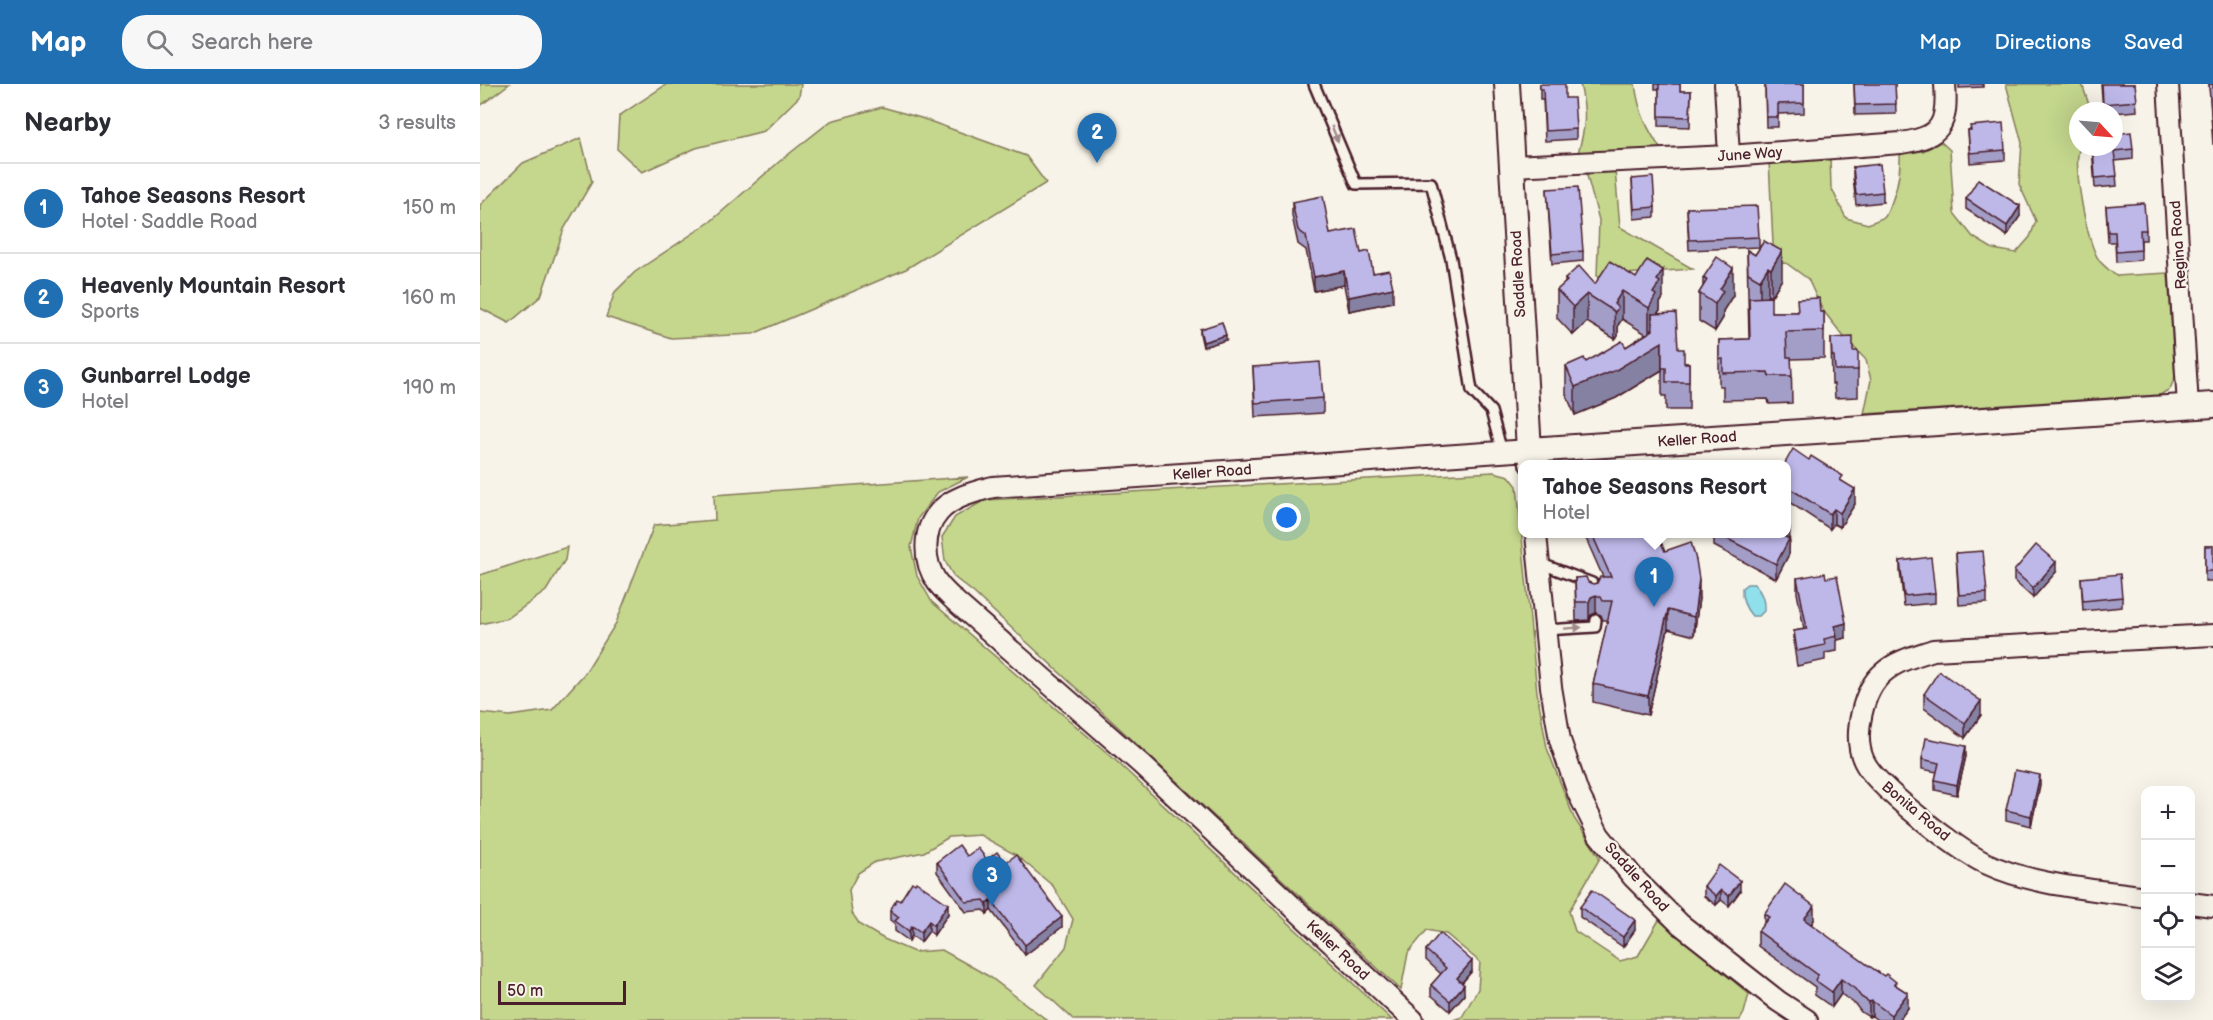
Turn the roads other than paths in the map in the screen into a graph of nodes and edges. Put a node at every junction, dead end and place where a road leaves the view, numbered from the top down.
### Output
1 (1314, 84) edge
2 (1507, 84) edge
3 (1725, 84) edge
4 (1945, 84) edge
5 (2168, 84) edge
6 (1729, 156) junction
7 (1512, 166) junction
8 (2213, 405) edge
9 (2188, 406) junction
10 (1502, 452) junction
11 (1530, 457) edge
12 (1536, 538) edge
13 (1539, 563) junction
14 (1593, 596) edge
15 (1596, 620) dead end
16 (1545, 630) junction
17 (2213, 635) edge
18 (2141, 896) edge
19 (2195, 904) edge
20 (2213, 906) edge
21 (1413, 1020) edge
22 (1807, 1020) edge

1 -> 10 lane
2 - 7 street, Saddle Road
3 - 6 street
4 - 6 street, June Way
5 - 9 street, Regina Road
6 - 7 street, June Way
7 - 11 street, Saddle Road
8 - 9 street, Keller Road
9 - 11 street, Keller Road
10 - 11 street, Keller Road
10 - 21 street, Keller Road
12 - 13 street, Saddle Road
13 - 14 lane
13 - 16 street, Saddle Road
16 -> 15 lane
16 - 22 street, Saddle Road
17 - 18 street, Bonita Road
19 - 20 street

